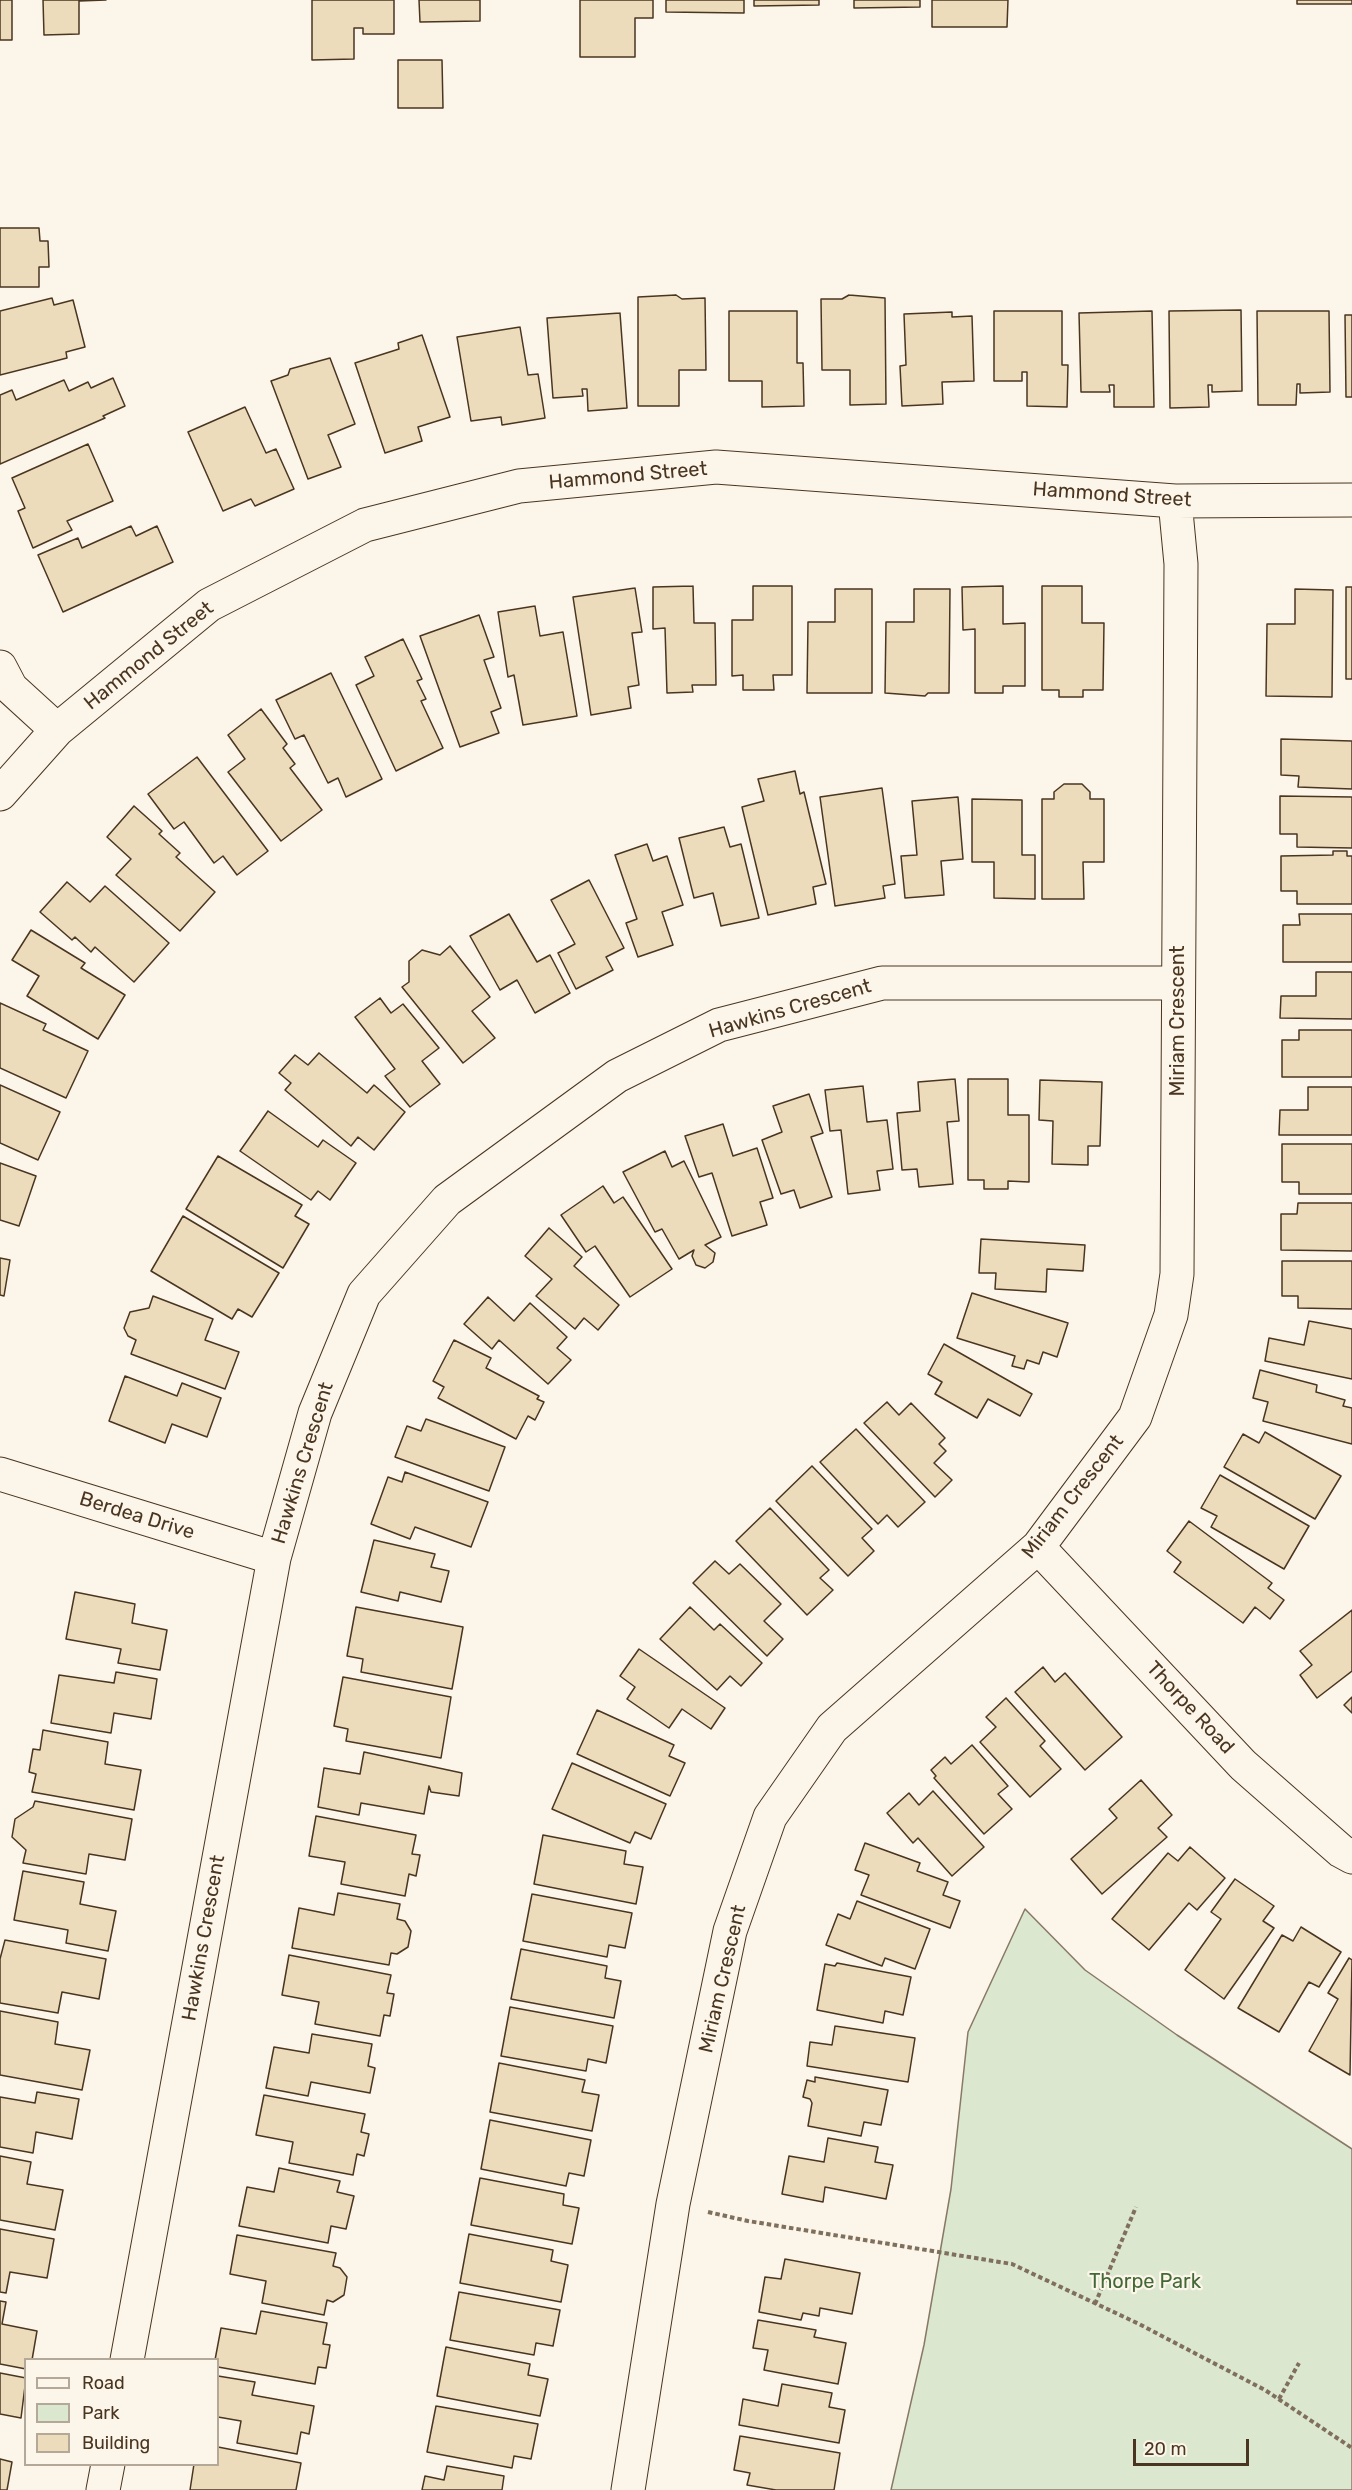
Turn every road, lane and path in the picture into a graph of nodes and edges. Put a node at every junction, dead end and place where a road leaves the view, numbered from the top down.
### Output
1 (1352, 500) edge
2 (1175, 501) junction
3 (0, 668) edge
4 (57, 730) junction
5 (0, 794) edge
6 (1178, 983) junction
7 (0, 1474) edge
8 (1038, 1548) junction
9 (274, 1558) junction
10 (1352, 1857) edge
11 (673, 2204) junction
12 (1136, 2207) dead end
13 (1095, 2304) junction
14 (127, 2358) edge
15 (1299, 2363) dead end
16 (1279, 2399) junction
17 (1352, 2448) edge
18 (108, 2466) edge
19 (103, 2490) edge
20 (628, 2490) edge

1 - 2 street, Hammond Street
2 - 4 street, Hammond Street
2 - 6 street, Miriam Crescent
3 - 4 street
4 - 5 street, Hammond Street
6 - 8 street, Miriam Crescent
6 - 9 street, Hawkins Crescent
7 - 9 street, Berdea Drive
8 - 10 street, Thorpe Road
8 - 11 street, Miriam Crescent
9 - 14 street, Hawkins Crescent
11 - 13 path
11 - 20 street, Miriam Crescent
12 - 13 path
13 - 16 path
15 - 16 path
16 - 17 path
18 - 19 street

